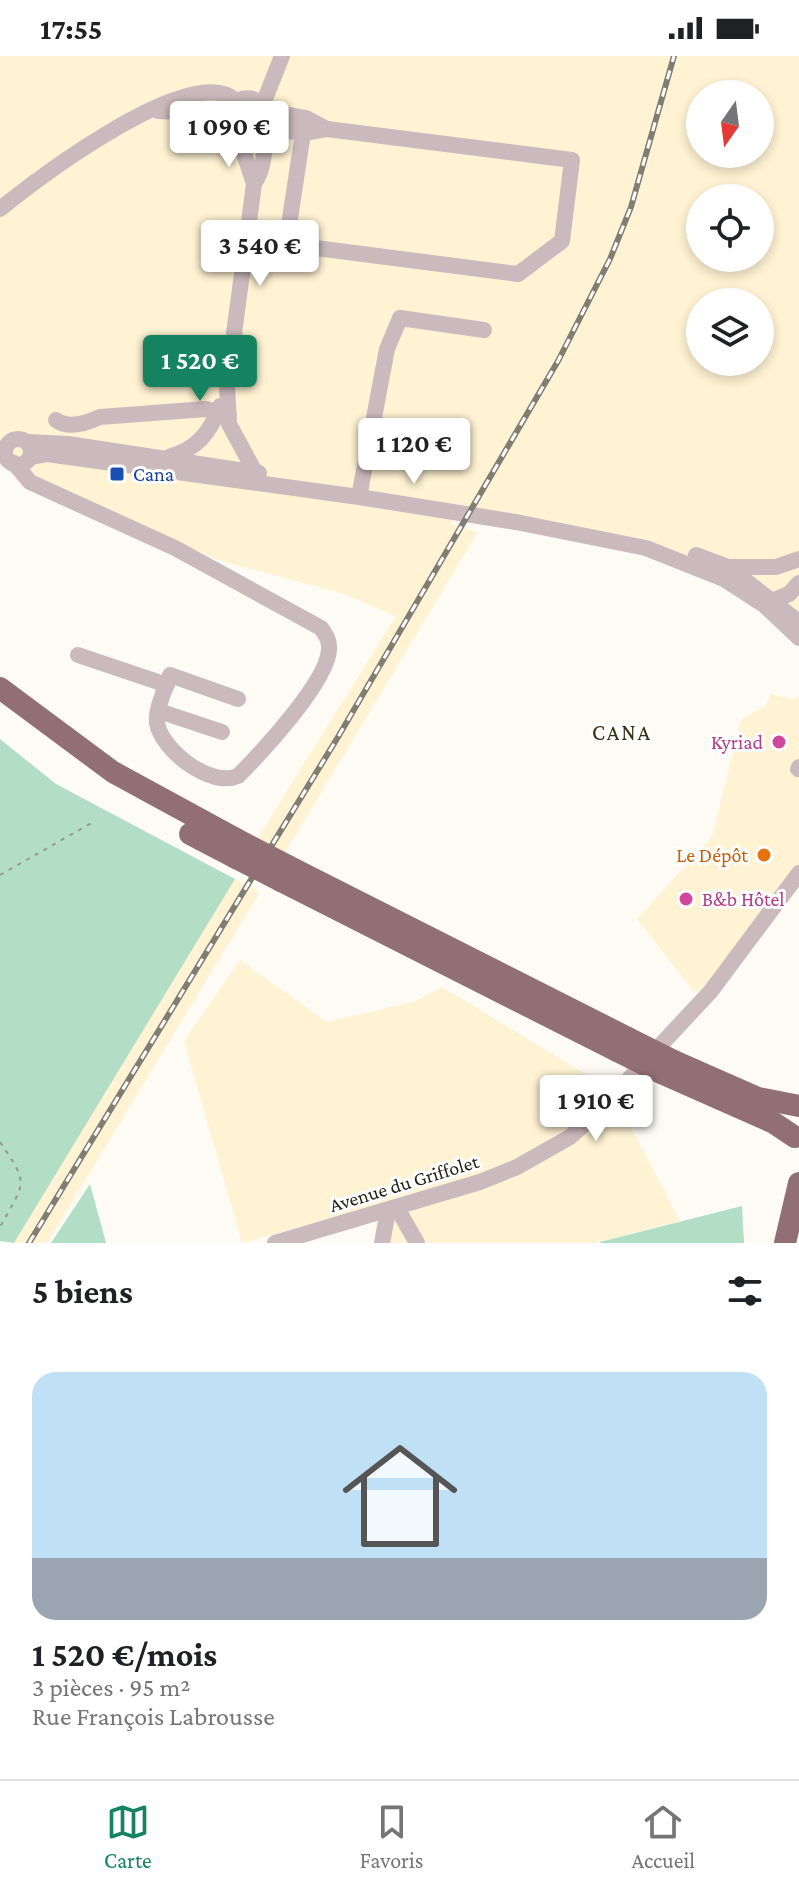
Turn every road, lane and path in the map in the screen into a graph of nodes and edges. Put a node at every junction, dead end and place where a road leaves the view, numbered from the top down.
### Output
1 (282, 56) edge
2 (190, 96) junction
3 (236, 101) junction
4 (153, 110) junction
5 (204, 115) junction
6 (265, 120) junction
7 (327, 129) junction
8 (303, 133) junction
9 (235, 136) junction
10 (254, 184) junction
11 (0, 209) edge
12 (484, 330) dead end
13 (223, 414) junction
14 (56, 420) dead end
15 (201, 439) junction
16 (240, 447) junction
17 (14, 453) edge
18 (161, 463) junction
19 (218, 469) junction
20 (249, 477) junction
21 (359, 497) junction
22 (516, 522) junction
23 (799, 559) edge
24 (728, 567) junction
25 (776, 567) junction
26 (799, 583) edge
27 (767, 599) junction
28 (799, 622) edge
29 (799, 638) edge
30 (78, 655) dead end
31 (167, 685) junction
32 (0, 688) edge
33 (238, 699) dead end
34 (0, 707) edge
35 (159, 711) junction
36 (222, 732) dead end
37 (95, 821) dead end
38 (236, 848) junction
39 (799, 873) edge
40 (0, 875) edge
41 (668, 1067) junction
42 (799, 1106) edge
43 (799, 1112) edge
44 (797, 1141) edge
45 (0, 1142) edge
46 (799, 1183) edge
47 (392, 1210) junction
48 (0, 1227) edge
49 (275, 1243) edge
50 (382, 1243) edge
51 (417, 1243) edge
52 (785, 1243) edge

1 - 6 street
2 - 3 street
2 - 4 street
2 - 5 street
3 - 6 street
3 - 9 street
4 - 5 street
4 - 11 street
5 - 9 street
6 - 7 street
6 - 8 street
6 - 9 street
6 - 10 street
7 - 8 street
7 - 8 street
9 - 10 street
10 - 13 street
12 - 21 street
13 - 14 street
13 - 15 street
13 - 16 street
15 - 18 street
15 - 19 street
16 - 19 street
16 - 20 street
17 - 18 street
17 - 35 street
18 - 19 street
18 - 20 street
19 - 20 street
20 - 21 street
21 - 22 street
22 - 24 street
22 - 27 street
23 - 25 street
24 - 25 street
24 - 27 street
25 - 27 street
26 - 27 street
27 - 28 street
27 - 29 street
30 - 31 street
31 - 33 street
31 - 35 street
32 - 38 highway
34 - 38 highway
35 - 36 street
37 - 40 path
38 - 41 highway, bridge
39 - 47 street, Avenue du Griffolet
41 - 42 highway
41 - 44 highway
43 - 44 highway
45 - 48 path
46 - 52 highway
47 - 49 street, Avenue du Griffolet
47 - 50 street
47 - 51 street

